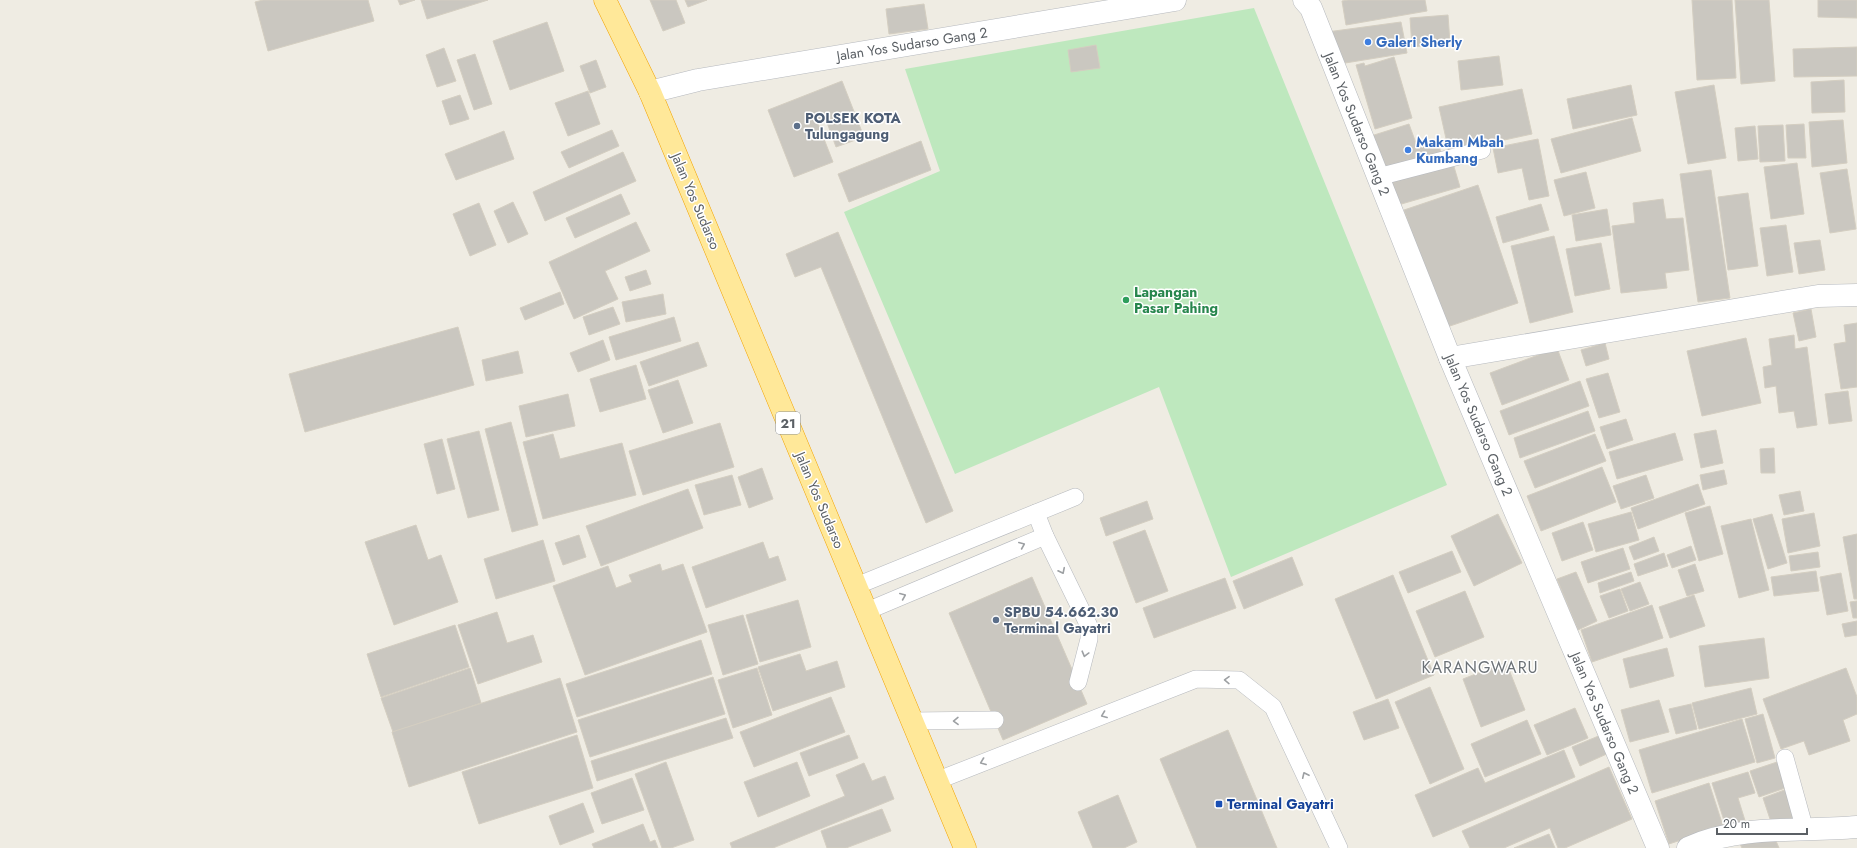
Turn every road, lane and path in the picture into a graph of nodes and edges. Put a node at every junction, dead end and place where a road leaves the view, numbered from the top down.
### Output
1 (605, 0) edge
2 (1175, 0) edge
3 (1304, 0) edge
4 (650, 92) junction
5 (1482, 150) dead end
6 (1378, 177) junction
7 (1857, 295) edge
8 (1450, 358) junction
9 (1075, 497) dead end
10 (1036, 513) junction
11 (1045, 536) junction
12 (856, 586) junction
13 (867, 611) junction
14 (1078, 682) dead end
15 (995, 720) dead end
16 (912, 721) junction
17 (1785, 758) dead end
18 (936, 781) junction
19 (1857, 827) edge
20 (1805, 830) junction
21 (965, 848) edge
22 (1339, 848) edge
23 (1658, 848) edge
24 (1688, 848) edge

1 - 4 highway, Jalan Yos Sudarso / 21
2 - 4 street, Jalan Yos Sudarso Gang 2
3 - 6 street, Jalan Yos Sudarso Gang 2
4 - 12 highway, Jalan Yos Sudarso / 21
5 - 6 lane
6 - 8 street, Jalan Yos Sudarso Gang 2
7 - 8 street
8 - 23 street, Jalan Yos Sudarso Gang 2
9 - 10 lane
10 - 11 lane
10 - 12 lane
13 -> 11 lane
11 -> 14 lane
12 - 13 highway, Jalan Yos Sudarso / 21
13 - 16 highway, Jalan Yos Sudarso / 21
15 -> 16 lane
16 - 18 highway, Jalan Yos Sudarso / 21
17 - 20 lane
18 - 21 highway, Jalan Yos Sudarso / 21
22 -> 18 lane
19 - 20 street
20 - 24 street

